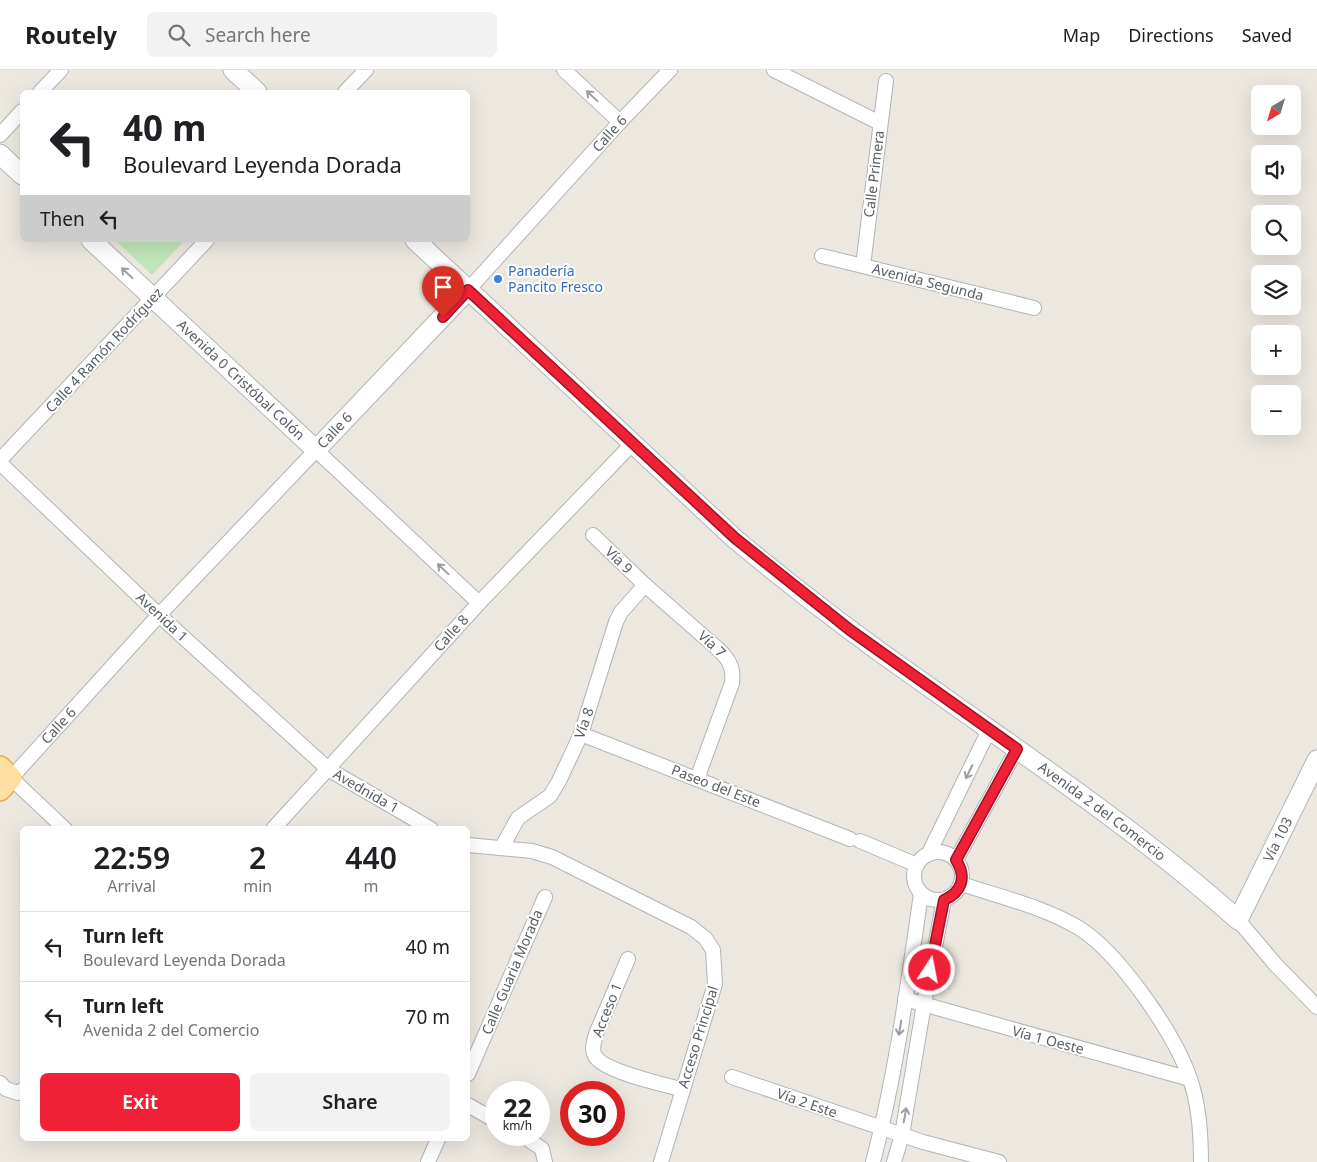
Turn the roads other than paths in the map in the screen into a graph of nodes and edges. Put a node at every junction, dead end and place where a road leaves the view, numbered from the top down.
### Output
1 (61, 70) edge
2 (233, 70) edge
3 (366, 70) edge
4 (564, 70) edge
5 (670, 70) edge
6 (774, 70) edge
7 (886, 82) dead end
8 (42, 90) edge
9 (255, 90) edge
10 (347, 90) edge
11 (20, 113) edge
12 (620, 122) junction
13 (880, 123) junction
14 (0, 136) edge
15 (0, 154) edge
16 (20, 174) edge
17 (93, 242) edge
18 (205, 242) edge
19 (417, 242) edge
20 (822, 256) dead end
21 (863, 266) junction
22 (468, 290) junction
23 (153, 298) junction
24 (1034, 308) dead end
25 (634, 442) junction
26 (316, 450) junction
27 (0, 461) edge
28 (593, 535) dead end
29 (645, 585) junction
30 (479, 602) junction
31 (159, 615) junction
32 (989, 730) junction
33 (581, 734) junction
34 (1017, 749) junction
35 (1317, 760) edge
36 (328, 769) junction
37 (4, 779) edge
38 (697, 779) junction
39 (60, 826) edge
40 (275, 826) edge
41 (426, 826) edge
42 (470, 845) edge
43 (502, 847) junction
44 (928, 855) junction
45 (956, 860) junction
46 (917, 865) junction
47 (962, 884) junction
48 (921, 894) junction
49 (544, 897) dead end
50 (944, 900) junction
51 (1238, 920) junction
52 (628, 960) dead end
53 (905, 999) junction
54 (924, 1004) junction
55 (1317, 1007) edge
56 (470, 1069) edge
57 (732, 1077) dead end
58 (1190, 1079) junction
59 (0, 1083) edge
60 (682, 1090) junction
61 (20, 1091) edge
62 (470, 1106) edge
63 (485, 1115) edge
64 (882, 1128) junction
65 (902, 1135) junction
66 (437, 1141) edge
67 (534, 1146) edge
68 (544, 1156) edge
69 (428, 1162) edge
70 (661, 1162) edge
71 (873, 1162) edge
72 (894, 1162) edge
73 (999, 1162) edge
74 (1201, 1162) edge

1 - 8 street
2 - 9 main road
3 - 10 street
12 -> 4 street
5 - 12 street, Calle 6
6 - 13 street
7 - 13 street, Calle Primera
11 - 14 street
12 - 22 street, Calle 6
13 - 21 street, Calle Primera
15 - 16 main road
23 -> 17 main road, Avenida 0 Cristóbal Colón
18 - 23 street, Calle 4 Ramón Rodríguez
19 - 22 main road, Avenida 2 del Comercio
20 - 21 street, Avenida Segunda
21 - 24 street, Avenida Segunda
22 - 25 main road, Avenida 2 del Comercio
22 - 26 main road, Calle 6
23 - 26 main road, Avenida 0 Cristóbal Colón
23 - 27 street, Calle 4 Ramón Rodríguez
25 - 30 street, Calle 8
25 - 32 main road, Avenida 2 del Comercio
30 -> 26 street, Avenida 0 Cristóbal Colón
26 - 31 street, Calle 6
27 - 31 street, Avenida 1
28 - 29 street, Vía 9
29 - 33 street, Vía 8
29 - 38 street, Vía 7
30 - 36 street, Calle 8
31 - 36 street, Avenida 1
31 - 37 street, Calle 6
32 - 34 main road, Avenida 2 del Comercio
32 -> 44 street
33 - 38 street, Paseo del Este
33 - 43 street, Vía 8
34 - 45 street
34 - 51 main road, Avenida 2 del Comercio
35 - 51 main road, Vía 103
36 - 40 street, Calle 8
36 - 41 street, Avednida 1
37 - 39 street
38 - 46 street, Paseo del Este
42 - 43 street
43 - 60 street, Acceso Principal
44 - 45 street
44 - 46 street
45 - 47 street
46 - 48 street
47 - 50 street
47 - 58 street
48 - 50 street
48 - 53 street
49 - 56 street, Calle Guaria Morada
50 - 54 street
51 - 55 street
52 - 60 street, Acceso 1
53 - 54 street, Vía 1 Oeste
53 -> 64 street
54 - 58 street, Vía 1 Oeste
65 -> 54 street
57 - 64 street, Vía 2 Este
58 - 74 street
59 - 61 street
60 - 70 street, Acceso Principal
62 - 63 street
64 - 65 street, Vía 2 Este
64 - 71 street
65 - 72 street
65 - 73 street, Vía 2 Este
66 - 69 street
67 - 68 street

